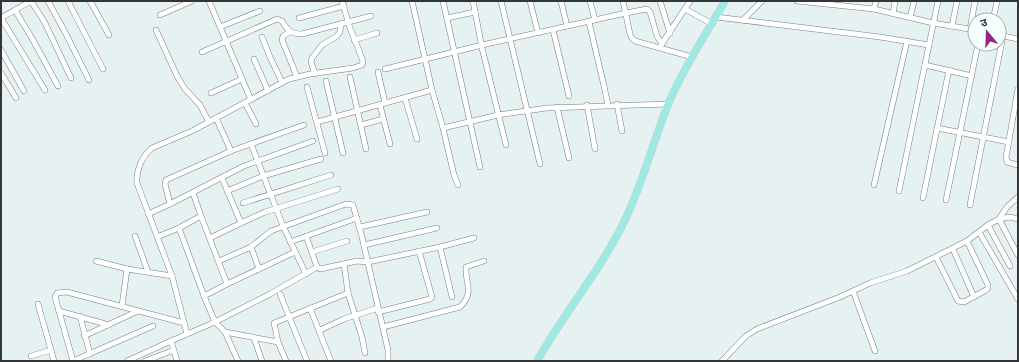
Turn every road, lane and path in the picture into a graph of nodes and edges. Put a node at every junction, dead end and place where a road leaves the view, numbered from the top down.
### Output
1 (31, 1) edge
2 (48, 1) edge
3 (68, 1) edge
4 (90, 1) edge
5 (192, 1) edge
6 (209, 1) edge
7 (412, 1) edge
8 (443, 1) edge
9 (473, 1) edge
10 (501, 1) edge
11 (530, 1) edge
12 (561, 1) edge
13 (590, 1) edge
14 (623, 1) edge
15 (660, 1) edge
16 (690, 1) edge
17 (725, 1) edge
18 (762, 1) edge
19 (797, 1) edge
20 (851, 1) edge
21 (876, 1) edge
22 (895, 1) edge
23 (914, 1) edge
24 (938, 1) edge
25 (957, 1) edge
26 (975, 1) edge
27 (997, 1) edge
28 (343, 3) edge
29 (826, 3) edge
30 (850, 7) junction
31 (685, 9) junction
32 (874, 9) junction
33 (15, 10) junction
34 (260, 11) dead end
35 (475, 12) junction
36 (974, 12) edge
37 (995, 12) edge
38 (626, 13) junction
39 (893, 14) junction
40 (160, 15) dead end
41 (371, 16) dead end
42 (716, 16) junction
43 (1, 18) edge
44 (299, 18) dead end
45 (447, 18) junction
46 (910, 18) junction
47 (744, 20) junction
48 (592, 21) junction
49 (348, 22) junction
50 (934, 23) junction
51 (341, 24) junction
52 (712, 24) junction
53 (567, 26) junction
54 (952, 26) junction
55 (220, 27) junction
56 (967, 28) edge
57 (156, 30) dead end
58 (553, 30) junction
59 (290, 32) junction
60 (377, 33) dead end
61 (538, 33) junction
62 (670, 33) junction
63 (109, 35) dead end
64 (262, 37) dead end
65 (1007, 37) edge
66 (510, 39) junction
67 (1018, 39) edge
68 (354, 40) junction
69 (906, 41) junction
70 (226, 42) junction
71 (482, 45) junction
72 (929, 45) junction
73 (661, 46) junction
74 (1, 50) edge
75 (202, 52) dead end
76 (455, 52) junction
77 (976, 52) edge
78 (998, 52) edge
79 (692, 57) junction
80 (254, 59) dead end
81 (425, 59) junction
82 (925, 65) junction
83 (385, 69) dead end
84 (103, 70) dead end
85 (949, 70) junction
86 (378, 72) dead end
87 (1, 73) edge
88 (315, 74) junction
89 (972, 76) junction
90 (297, 77) junction
91 (350, 77) dead end
92 (71, 78) dead end
93 (242, 79) junction
94 (89, 80) dead end
95 (326, 81) dead end
96 (282, 82) junction
97 (58, 86) dead end
98 (307, 87) dead end
99 (1018, 89) edge
100 (44, 90) dead end
101 (432, 90) junction
102 (24, 91) dead end
103 (268, 91) junction
104 (211, 93) dead end
105 (569, 96) dead end
106 (16, 98) dead end
107 (405, 98) junction
108 (251, 100) junction
109 (245, 103) junction
110 (382, 104) junction
111 (617, 104) junction
112 (669, 104) junction
113 (587, 105) junction
114 (608, 105) junction
115 (558, 107) junction
116 (357, 110) junction
117 (527, 110) junction
118 (498, 115) junction
119 (335, 116) junction
120 (216, 118) junction
121 (383, 119) junction
122 (209, 122) junction
123 (316, 122) junction
124 (471, 122) junction
125 (256, 124) dead end
126 (304, 125) dead end
127 (361, 125) junction
128 (443, 128) junction
129 (937, 128) junction
130 (622, 131) dead end
131 (960, 132) junction
132 (983, 138) junction
133 (417, 139) dead end
134 (313, 141) dead end
135 (1009, 142) junction
136 (251, 144) junction
137 (390, 144) dead end
138 (506, 145) dead end
139 (366, 149) dead end
140 (595, 149) dead end
141 (231, 151) junction
142 (325, 153) dead end
143 (343, 153) dead end
144 (569, 158) dead end
145 (321, 159) dead end
146 (258, 160) junction
147 (540, 164) dead end
148 (1018, 165) edge
149 (480, 167) dead end
150 (331, 175) dead end
151 (263, 176) junction
152 (222, 178) junction
153 (458, 185) dead end
154 (874, 185) dead end
155 (338, 189) dead end
156 (227, 191) junction
157 (899, 191) dead end
158 (193, 193) junction
159 (270, 194) junction
160 (1018, 197) edge
161 (923, 198) dead end
162 (946, 200) dead end
163 (243, 203) dead end
164 (170, 204) junction
165 (970, 205) dead end
166 (276, 209) junction
167 (427, 212) dead end
168 (148, 214) junction
169 (201, 216) junction
170 (357, 218) junction
171 (999, 219) junction
172 (1018, 219) edge
173 (241, 223) junction
174 (988, 225) junction
175 (283, 226) junction
176 (360, 227) junction
177 (179, 228) junction
178 (437, 228) dead end
179 (979, 232) junction
180 (135, 236) dead end
181 (157, 236) junction
182 (306, 236) junction
183 (210, 238) junction
184 (474, 238) dead end
185 (347, 241) dead end
186 (967, 241) junction
187 (290, 242) junction
188 (364, 245) junction
189 (251, 247) junction
190 (440, 247) junction
191 (953, 249) junction
192 (419, 251) junction
193 (295, 252) junction
194 (312, 252) junction
195 (1018, 255) edge
196 (936, 257) junction
197 (96, 261) dead end
198 (219, 261) junction
199 (484, 261) dead end
200 (368, 262) junction
201 (344, 264) junction
202 (1010, 266) dead end
203 (318, 267) junction
204 (127, 269) junction
205 (259, 269) junction
206 (148, 272) junction
207 (306, 274) junction
208 (172, 276) junction
209 (227, 284) junction
210 (852, 291) junction
211 (348, 293) junction
212 (280, 294) dead end
213 (204, 296) junction
214 (974, 296) junction
215 (452, 297) dead end
216 (1018, 299) edge
217 (38, 304) dead end
218 (122, 306) junction
219 (310, 308) junction
220 (378, 310) junction
221 (59, 311) junction
222 (138, 311) junction
223 (355, 315) junction
224 (80, 316) junction
225 (289, 316) junction
226 (215, 322) junction
227 (184, 323) junction
228 (109, 325) junction
229 (154, 326) dead end
230 (383, 327) junction
231 (320, 330) junction
232 (225, 332) junction
233 (187, 334) junction
234 (84, 336) junction
235 (254, 338) junction
236 (171, 341) junction
237 (278, 342) junction
238 (51, 350) junction
239 (174, 350) junction
240 (875, 351) dead end
241 (365, 353) dead end
242 (90, 354) junction
243 (31, 356) dead end
244 (388, 359) edge
245 (54, 361) edge
246 (73, 361) edge
247 (127, 361) edge
248 (145, 361) edge
249 (177, 361) edge
250 (238, 361) edge
251 (262, 361) edge
252 (286, 361) edge
253 (307, 361) edge
254 (331, 361) edge
255 (537, 361) edge
256 (722, 361) edge

1 - 33 street
1 - 92 street
2 - 94 street
3 - 84 street
4 - 63 street
5 - 40 street
6 - 55 street
7 - 81 street
8 - 45 street
9 - 35 street
10 - 66 street
11 - 61 street
12 - 53 street
13 - 48 street
14 - 38 street
15 - 62 street
16 - 31 street
17 - 42 main road
18 - 47 street
19 - 29 street
20 - 30 street
21 - 32 street
22 - 39 street
23 - 46 street
24 - 50 street
25 - 54 street
26 - 36 street
27 - 37 street
28 - 44 street
28 - 49 street
29 - 30 street
30 - 32 street
31 - 52 street
31 - 62 street
32 - 39 street
33 - 43 street
33 - 97 street
34 - 55 street
35 - 45 street
35 - 71 street
38 - 48 street
38 - 73 street
38 - 73 street
39 - 46 street
41 - 49 street
42 - 47 street
42 - 52 main road
43 - 100 street
45 - 76 street
46 - 50 street
47 - 69 street
48 - 53 street
48 - 114 street
49 - 51 street
49 - 68 street
50 - 54 street
50 - 72 street
51 - 59 street
51 - 88 street
52 - 79 main road
53 - 58 street
54 - 56 street
55 - 70 street
57 - 122 street
58 - 61 street
58 - 105 street
59 - 70 street
59 - 90 street
60 - 68 street
61 - 66 street
62 - 73 street
64 - 96 street
65 - 67 street
66 - 71 street
66 - 117 street
68 - 88 street
69 - 72 street
69 - 154 street
70 - 75 street
70 - 93 street
71 - 76 street
71 - 118 street
72 - 82 street
73 - 79 street
74 - 102 street
76 - 81 street
76 - 124 street
77 - 89 street
78 - 132 street
79 - 112 main road
80 - 103 street
81 - 83 street
81 - 101 street
82 - 85 street
82 - 157 street
85 - 89 street
85 - 129 street
86 - 110 street
87 - 106 street
88 - 90 street
89 - 131 street
90 - 96 street
91 - 116 street
93 - 104 street
93 - 108 street
95 - 119 street
96 - 103 street
98 - 123 street
99 - 135 street
101 - 107 street
101 - 128 street
103 - 108 street
107 - 110 street
107 - 133 street
108 - 109 street
109 - 120 street
109 - 125 street
110 - 116 street
110 - 121 street
111 - 112 street
111 - 114 street
111 - 130 street
112 - 255 main road
113 - 114 street
113 - 115 street
113 - 140 street
115 - 117 street
115 - 144 street
116 - 119 street
116 - 127 street
117 - 118 street
117 - 147 street
118 - 124 street
118 - 138 street
119 - 123 street
119 - 143 street
120 - 122 street
120 - 141 street
121 - 127 street
121 - 137 street
122 - 168 street
123 - 142 street
124 - 128 street
124 - 149 street
126 - 136 street
127 - 139 street
128 - 153 street
129 - 131 street
129 - 161 street
131 - 132 street
131 - 162 street
132 - 135 street
132 - 165 street
134 - 146 street
135 - 148 street
136 - 141 street
136 - 146 street
141 - 164 street
145 - 151 street
146 - 151 street
146 - 152 street
150 - 159 street
151 - 156 street
151 - 159 street
152 - 156 street
152 - 158 street
155 - 166 street
156 - 173 street
158 - 164 street
158 - 169 street
159 - 163 street
159 - 166 street
160 - 171 street
164 - 168 street
166 - 173 street
166 - 175 street
167 - 176 street
168 - 181 street
169 - 177 street
169 - 183 street
170 - 175 street
170 - 176 street
170 - 182 street
171 - 172 street
171 - 174 street
171 - 195 street
173 - 183 street
174 - 179 street
174 - 202 street
175 - 187 street
175 - 189 street
176 - 188 street
177 - 181 street
177 - 213 street
178 - 188 street
179 - 186 street
179 - 216 street
180 - 206 street
181 - 208 street
182 - 187 street
182 - 194 street
183 - 198 street
184 - 190 street
185 - 194 street
186 - 191 street
186 - 214 street
187 - 193 street
188 - 200 street
189 - 198 street
189 - 205 street
190 - 192 street
190 - 215 street
191 - 196 street
191 - 214 street
192 - 200 street
192 - 220 street
193 - 205 street
193 - 207 street
194 - 203 street
196 - 210 street
196 - 214 street
197 - 204 street
198 - 209 street
199 - 230 street
200 - 201 street
200 - 220 street
201 - 203 street
201 - 211 street
203 - 207 street
204 - 206 street
204 - 218 street
205 - 209 street
206 - 208 street
207 - 226 street
208 - 227 street
209 - 213 street
210 - 240 street
210 - 256 street
211 - 219 street
211 - 223 street
212 - 225 street
213 - 226 street
217 - 238 street
218 - 221 street
218 - 222 street
219 - 225 street
219 - 231 street
220 - 223 street
220 - 230 street
221 - 224 street
221 - 246 street
222 - 227 street
222 - 228 street
223 - 231 street
223 - 241 street
224 - 228 street
224 - 234 street
225 - 237 street
225 - 253 street
226 - 232 street
226 - 233 street
227 - 233 street
228 - 234 street
229 - 242 street
230 - 244 street
231 - 254 street
232 - 235 street
232 - 250 street
233 - 236 street
234 - 242 street
235 - 237 street
235 - 251 street
236 - 239 street
236 - 247 street
237 - 252 street
238 - 243 street
238 - 245 street
239 - 248 street
239 - 249 street
242 - 246 street

